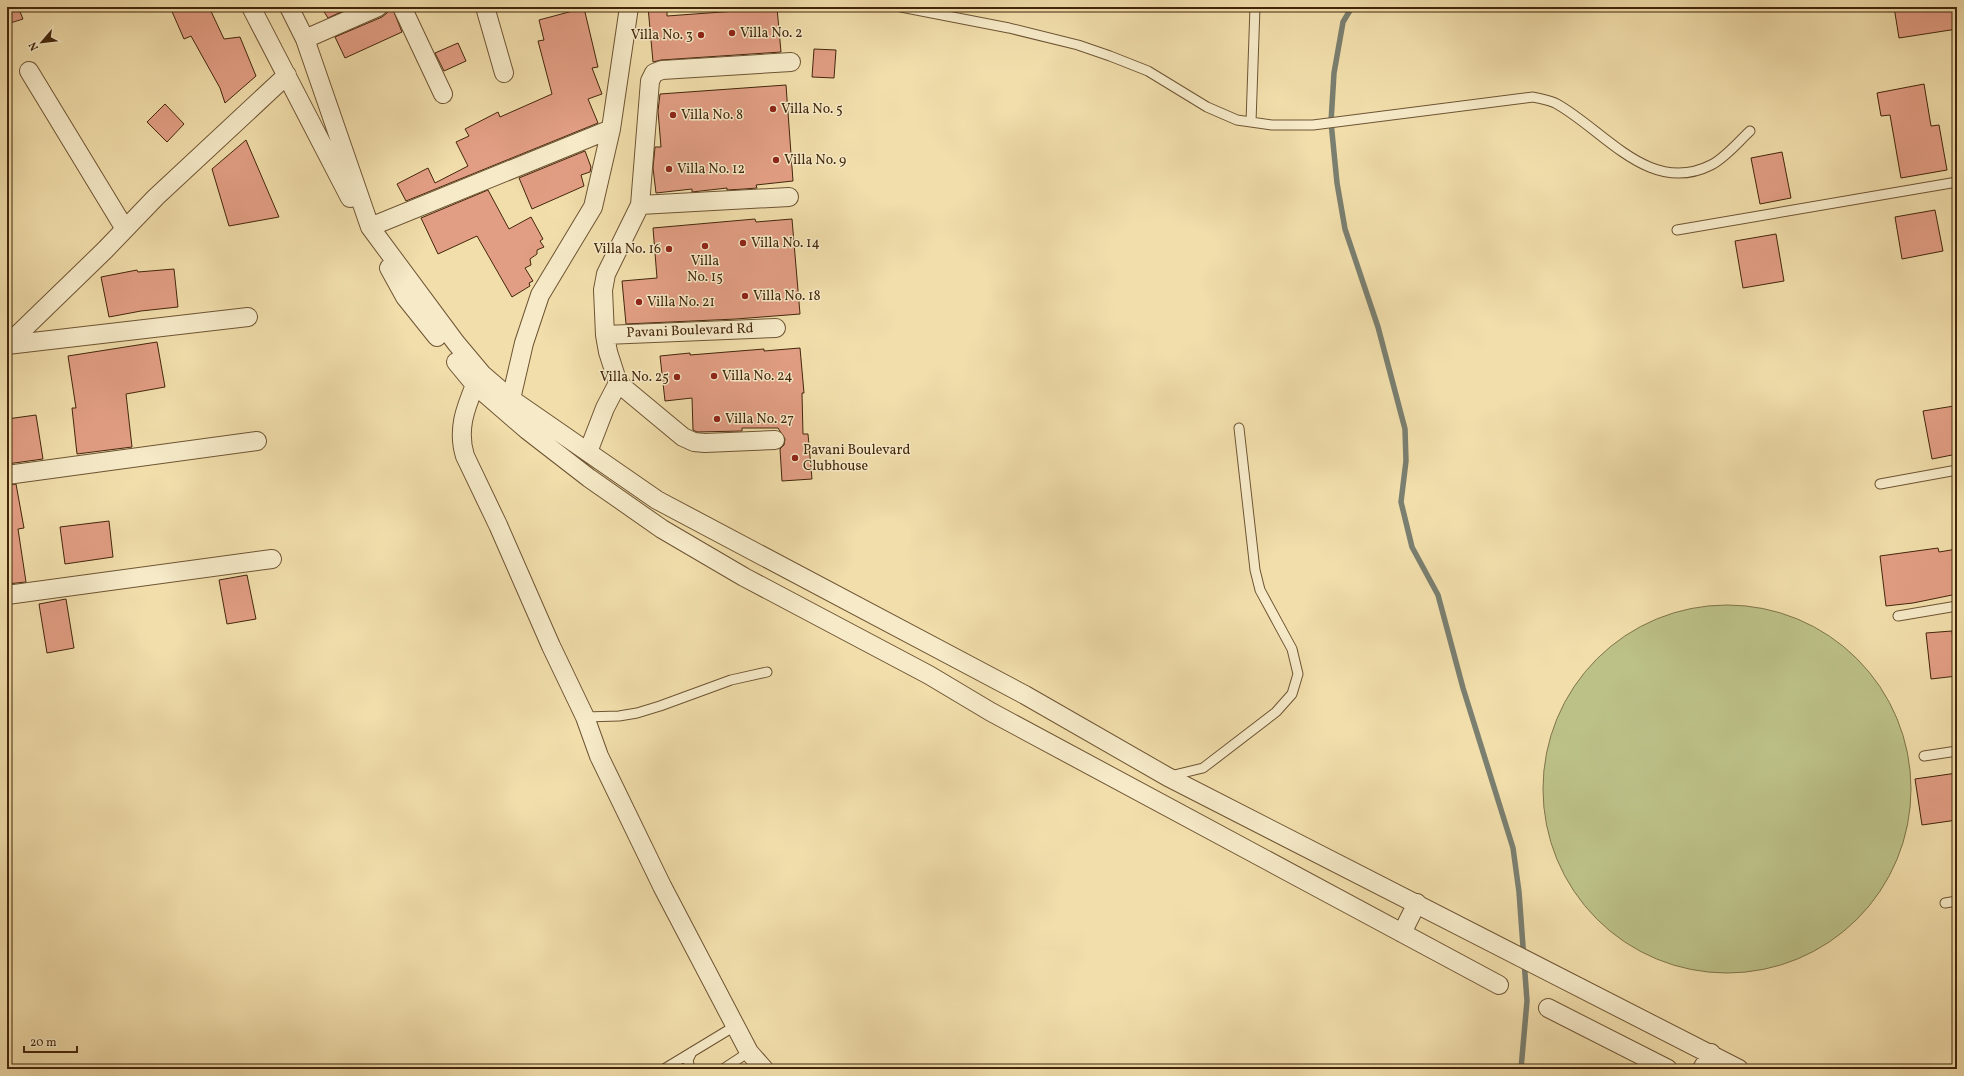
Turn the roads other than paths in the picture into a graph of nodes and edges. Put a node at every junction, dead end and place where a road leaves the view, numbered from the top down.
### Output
1 (251, 7) edge
2 (289, 7) edge
3 (378, 7) edge
4 (402, 7) edge
5 (485, 7) edge
6 (629, 7) edge
7 (901, 7) edge
8 (1255, 7) edge
9 (305, 38) junction
10 (790, 62) dead end
11 (29, 71) dead end
12 (504, 73) dead end
13 (287, 75) junction
14 (443, 94) dead end
15 (1251, 122) junction
16 (611, 129) junction
17 (1750, 131) dead end
18 (1957, 182) edge
19 (789, 197) dead end
20 (640, 206) junction
21 (370, 227) junction
22 (125, 229) junction
23 (1678, 230) dead end
24 (248, 317) dead end
25 (776, 328) dead end
26 (604, 335) junction
27 (618, 383) junction
28 (475, 385) junction
29 (511, 399) junction
30 (1239, 428) dead end
31 (774, 440) dead end
32 (257, 441) dead end
33 (588, 452) junction
34 (1957, 470) edge
35 (7, 475) edge
36 (1880, 484) dead end
37 (272, 559) dead end
38 (7, 595) edge
39 (1957, 606) edge
40 (1898, 616) dead end
41 (767, 672) dead end
42 (585, 717) junction
43 (1957, 751) edge
44 (1924, 756) dead end
45 (1168, 777) junction
46 (1957, 901) edge
47 (1416, 903) junction
48 (1945, 903) dead end
49 (1402, 933) junction
50 (1499, 985) dead end
51 (1548, 1008) dead end
52 (735, 1026) junction
53 (692, 1052) junction
54 (749, 1052) junction
55 (1711, 1053) junction
56 (664, 1069) edge
57 (690, 1069) edge
58 (723, 1069) edge
59 (764, 1069) edge
60 (1668, 1069) edge
61 (1702, 1069) edge
62 (1740, 1069) edge

1 - 13 street
2 - 9 street
3 - 9 street
4 - 14 street
5 - 12 street
6 - 16 street
7 - 15 lane
8 - 15 lane
9 - 21 street
10 - 20 street, Pavani Boulevard Rd
11 - 22 street
13 - 22 street
13 - 28 street
15 - 17 lane
16 - 21 street
16 - 29 street
18 - 23 lane
19 - 20 street
20 - 26 street, Pavani Boulevard Rd
21 - 29 street
22 - 24 street
25 - 26 street, Pavani Boulevard Rd
26 - 27 street, Pavani Boulevard Rd
27 - 31 street
27 - 33 street
28 - 42 street
28 - 49 street
29 - 33 street
30 - 45 lane
32 - 35 street
33 - 45 street
34 - 36 lane
37 - 38 street
39 - 40 lane
41 - 42 lane
42 - 52 street
43 - 44 lane
45 - 47 street
46 - 48 lane
47 - 49 street
47 - 55 street
49 - 50 street
51 - 60 street
52 - 53 lane
52 - 54 street
53 - 56 lane
53 - 57 lane
54 - 58 lane
54 - 59 street
55 - 61 street
55 - 62 street

